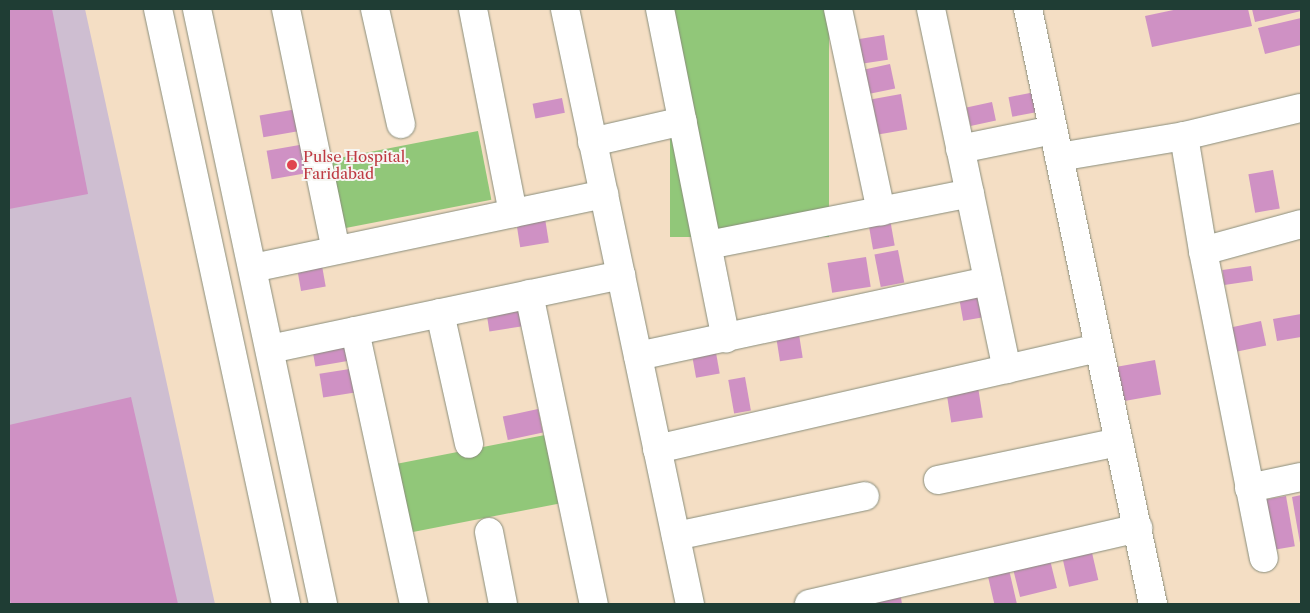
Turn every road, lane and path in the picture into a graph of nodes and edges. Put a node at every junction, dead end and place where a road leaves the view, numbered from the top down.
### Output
1 (158, 9) edge
2 (197, 9) edge
3 (286, 9) edge
4 (375, 9) edge
5 (473, 9) edge
6 (565, 9) edge
7 (660, 9) edge
8 (838, 9) edge
9 (931, 9) edge
10 (1028, 9) edge
11 (1301, 108) edge
12 (683, 121) junction
13 (401, 124) dead end
14 (1053, 130) junction
15 (1184, 136) junction
16 (592, 142) junction
17 (960, 149) junction
18 (1059, 157) junction
19 (970, 193) junction
20 (604, 194) junction
21 (881, 211) junction
22 (513, 213) junction
23 (1301, 224) edge
24 (708, 245) junction
25 (336, 250) junction
26 (1203, 251) junction
27 (253, 268) junction
28 (620, 275) junction
29 (988, 281) junction
30 (529, 294) junction
31 (440, 313) junction
32 (354, 331) junction
33 (726, 338) junction
34 (1099, 348) junction
35 (270, 349) junction
36 (638, 356) junction
37 (1007, 369) junction
38 (1119, 442) junction
39 (469, 444) dead end
40 (657, 449) junction
41 (1301, 477) edge
42 (938, 480) dead end
43 (1249, 488) junction
44 (865, 496) dead end
45 (1138, 528) junction
46 (489, 532) dead end
47 (676, 536) junction
48 (1264, 558) dead end
49 (286, 604) edge
50 (323, 604) edge
51 (414, 604) edge
52 (504, 604) edge
53 (594, 604) edge
54 (690, 604) edge
55 (809, 604) edge
56 (1153, 604) edge

1 - 49 street
2 - 27 street
3 - 25 street
4 - 13 street
5 - 22 street
6 - 16 street
7 - 12 street
8 - 21 street
9 - 17 street
10 - 14 street
11 - 15 street
12 - 16 street
12 - 24 street
14 - 17 street
14 - 18 street
15 - 18 street
15 - 26 street
16 - 20 street
17 - 19 street
18 - 34 street
19 - 21 street
19 - 29 street
20 - 22 street
20 - 28 street
21 - 24 street
22 - 25 street
23 - 26 street
24 - 33 street
25 - 27 street
26 - 43 street
27 - 35 street
28 - 30 street
28 - 36 street
29 - 33 street
29 - 37 street
30 - 31 street
30 - 53 street
31 - 32 street
31 - 39 street
32 - 35 street
32 - 51 street
33 - 36 street
34 - 37 street
34 - 38 street
35 - 50 street
36 - 40 street
37 - 40 street
38 - 42 street
38 - 45 street
40 - 47 street
41 - 43 street
43 - 48 street
44 - 47 street
45 - 55 street
45 - 56 street
46 - 52 street
47 - 54 street

